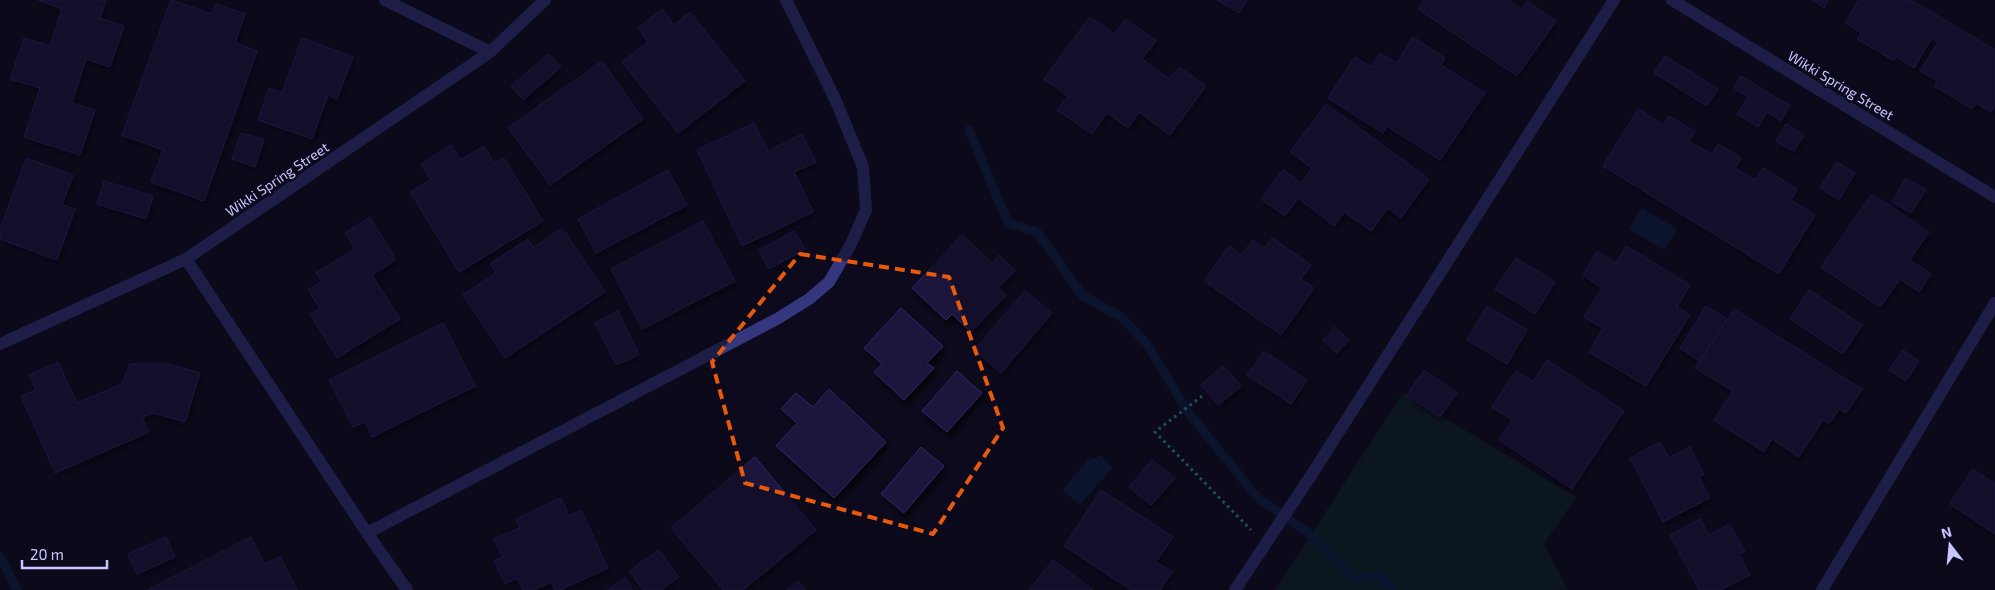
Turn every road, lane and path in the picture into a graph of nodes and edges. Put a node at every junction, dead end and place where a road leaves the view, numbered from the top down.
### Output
1 (385, 0) edge
2 (546, 0) edge
3 (786, 0) edge
4 (1614, 0) edge
5 (1672, 0) edge
6 (490, 52) junction
7 (1995, 197) edge
8 (186, 259) junction
9 (1995, 302) edge
10 (0, 344) edge
11 (1202, 396) dead end
12 (367, 533) junction
13 (1266, 544) junction
14 (407, 590) edge
15 (1235, 590) edge
16 (1822, 590) edge

1 - 6 street
2 - 6 street, Wikki Spring Street
3 - 12 street
4 - 13 street
5 - 7 street, Wikki Spring Street
6 - 8 street, Wikki Spring Street
8 - 10 street, Wikki Spring Street
8 - 12 street
9 - 16 street
11 - 13 path
12 - 14 street
13 - 15 street

